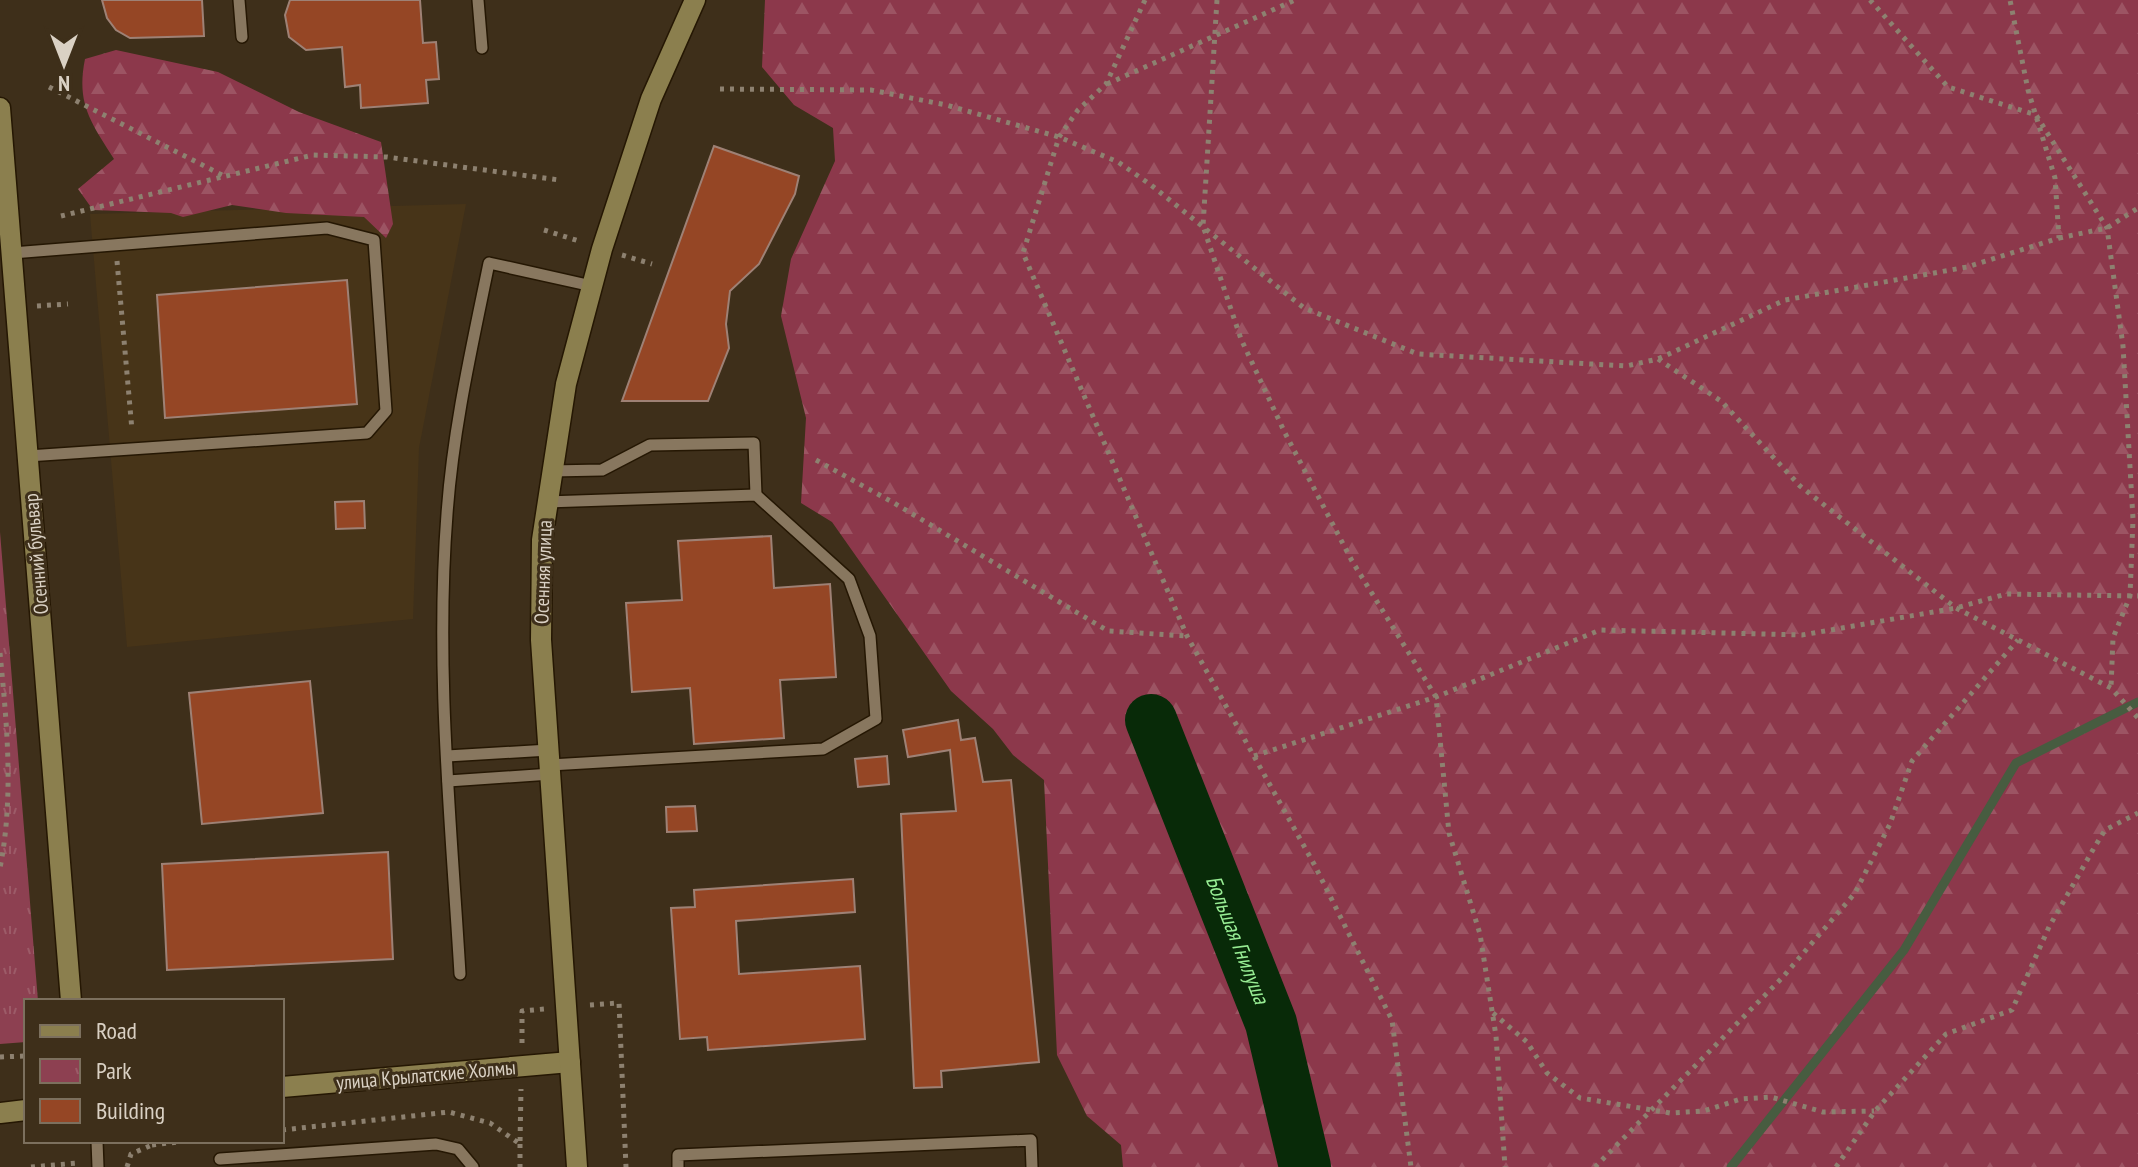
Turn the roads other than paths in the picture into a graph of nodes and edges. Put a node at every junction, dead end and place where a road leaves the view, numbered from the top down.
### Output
1 (239, 0) edge
2 (478, 0) edge
3 (695, 0) edge
4 (242, 37) dead end
5 (482, 48) dead end
6 (0, 108) edge
7 (12, 253) junction
8 (592, 286) junction
9 (28, 456) junction
10 (551, 471) junction
11 (756, 495) junction
12 (546, 502) junction
13 (447, 756) junction
14 (550, 763) junction
15 (448, 781) junction
16 (460, 974) dead end
17 (71, 999) edge
18 (570, 1062) junction
19 (284, 1087) edge
20 (24, 1110) edge
21 (0, 1113) edge
22 (97, 1143) edge
23 (220, 1159) dead end
24 (98, 1167) edge
25 (473, 1167) edge
26 (577, 1167) edge
27 (678, 1167) edge
28 (1032, 1167) edge

1 - 4 lane
2 - 5 lane
3 - 8 street, Осенняя улица
6 - 7 street, Осенний бульвар
7 - 9 street, Осенний бульвар
7 - 9 lane
8 - 10 street, Осенняя улица
8 - 13 lane
9 - 17 street, Осенний бульвар
10 - 11 lane
10 - 12 street, Осенняя улица
11 - 12 lane
11 - 14 lane
12 - 14 street, Осенняя улица
13 - 14 lane
13 - 15 lane
14 - 15 lane
14 - 18 street, Осенняя улица
15 - 16 lane
18 - 19 street, улица Крылатские Холмы
18 - 26 street, Осенняя улица
20 - 21 street
22 - 24 lane
23 - 25 lane
27 - 28 lane

